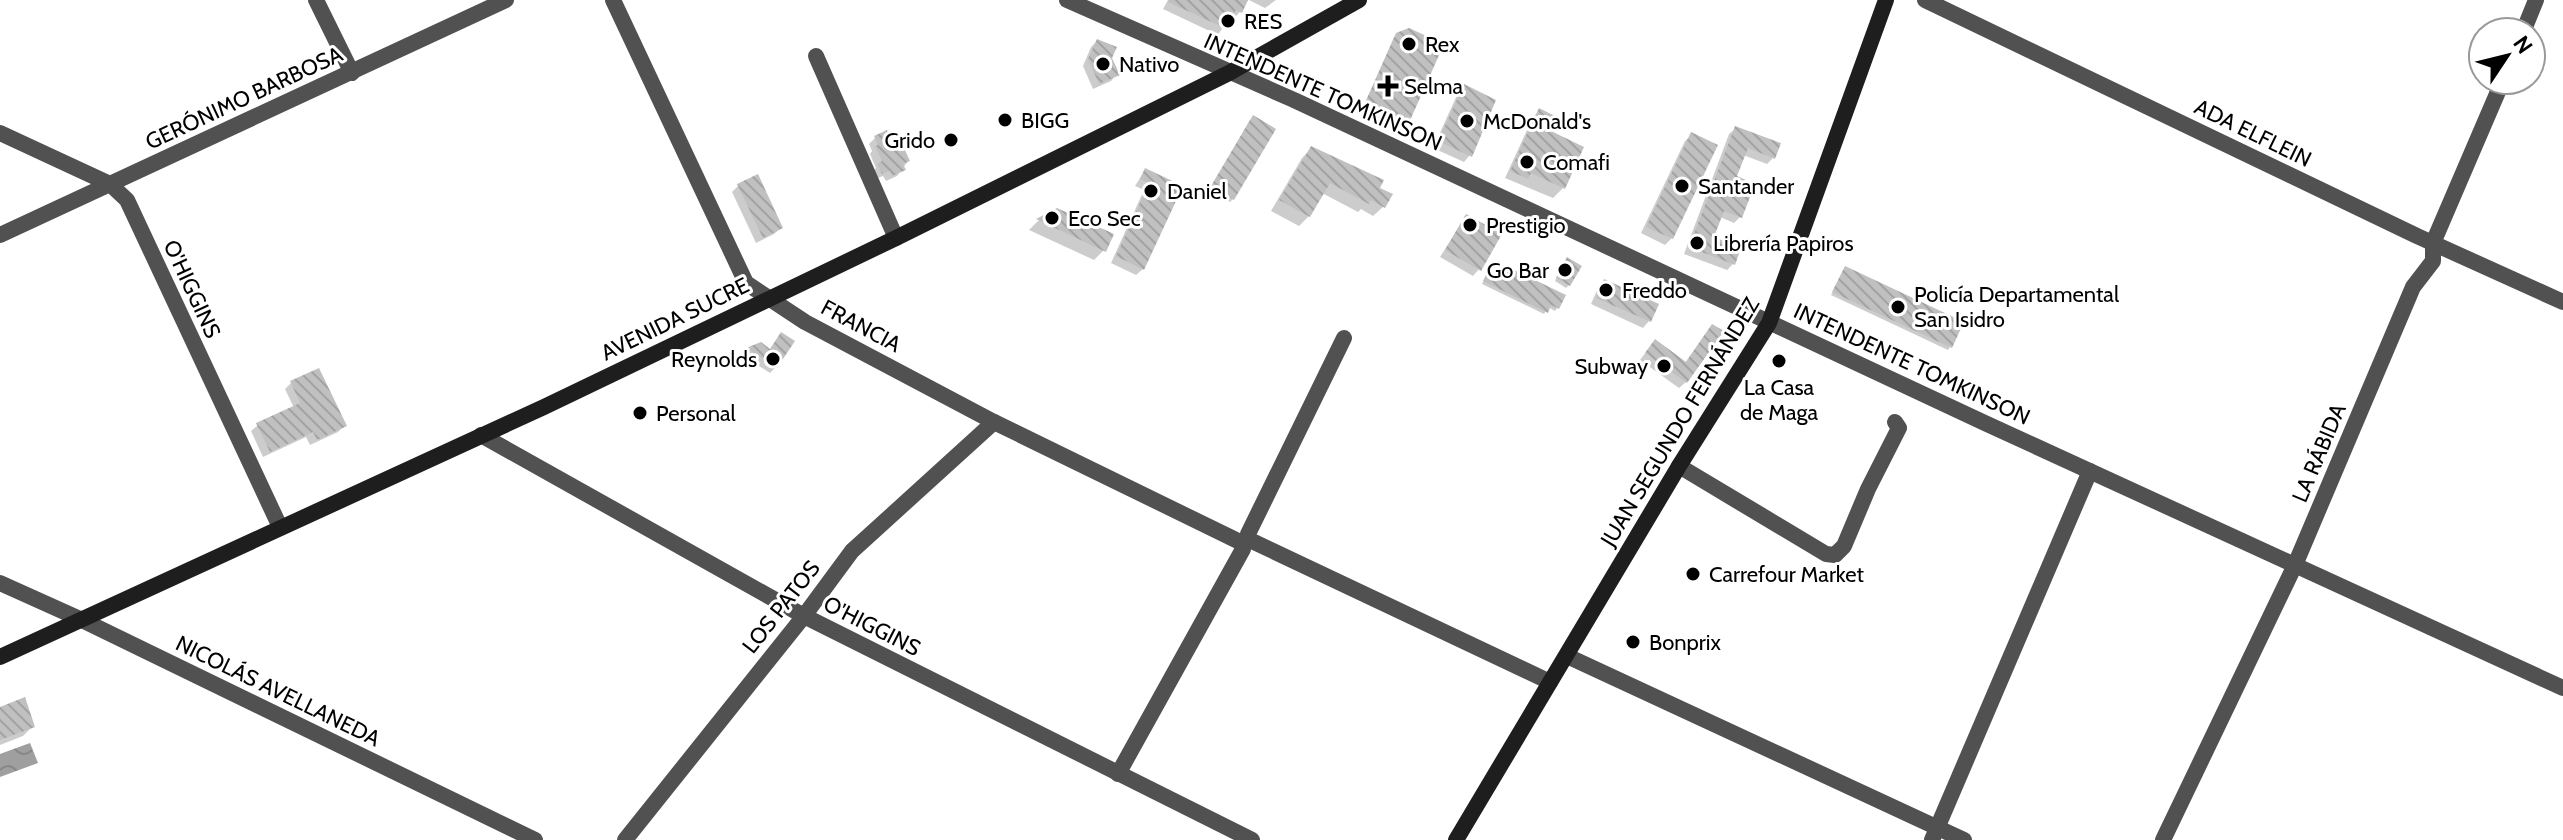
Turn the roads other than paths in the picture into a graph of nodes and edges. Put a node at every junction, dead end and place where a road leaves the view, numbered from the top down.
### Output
1 (316, 0) edge
2 (506, 0) edge
3 (613, 0) edge
4 (1067, 0) edge
5 (1359, 0) edge
6 (1886, 0) edge
7 (1925, 0) edge
8 (816, 56) dead end
9 (352, 73) junction
10 (1229, 73) junction
11 (2496, 96) edge
12 (0, 133) edge
13 (110, 184) junction
14 (0, 235) edge
15 (896, 238) junction
16 (2433, 243) junction
17 (767, 299) junction
18 (2563, 302) edge
19 (1769, 323) junction
20 (1344, 338) dead end
21 (994, 422) junction
22 (1895, 422) dead end
23 (481, 435) junction
24 (1679, 466) junction
25 (2090, 471) junction
26 (280, 527) junction
27 (1246, 542) junction
28 (2295, 565) junction
29 (0, 583) edge
30 (804, 616) junction
31 (80, 619) junction
32 (1567, 656) junction
33 (0, 657) edge
34 (1550, 682) junction
35 (2563, 688) edge
36 (1118, 774) junction
37 (1935, 834) edge
38 (535, 840) edge
39 (625, 840) edge
40 (1252, 840) edge
41 (1456, 840) edge
42 (1964, 840) edge
43 (2163, 840) edge

1 - 9 street
2 - 9 street, GERÓNIMO BARBOSA
3 - 17 street, FRANCIA
4 - 10 street, INTENDENTE TOMKINSON
5 - 10 main road, AVENIDA SUCRE
6 - 19 main road, JUAN SEGUNDO FERNÁNDEZ
7 - 16 street, ADA ELFLEIN
8 - 15 street
9 - 13 street, GERÓNIMO BARBOSA
10 - 15 main road, AVENIDA SUCRE
10 - 19 street, INTENDENTE TOMKINSON
11 - 16 street, LA RÁBIDA
12 - 13 street, O'HIGGINS
13 - 14 street, GERÓNIMO BARBOSA
13 - 26 street, O'HIGGINS
15 - 17 main road, AVENIDA SUCRE
16 - 18 street, ADA ELFLEIN
16 - 28 street, LA RÁBIDA
17 - 21 street, FRANCIA
17 - 23 main road, AVENIDA SUCRE
19 - 24 main road, JUAN SEGUNDO FERNÁNDEZ
19 - 25 street, INTENDENTE TOMKINSON
20 - 27 street
21 - 27 street, FRANCIA
21 - 30 street, LOS PATOS
22 - 24 street
23 - 26 main road, AVENIDA SUCRE
23 - 30 street, O'HIGGINS
24 - 32 main road, JUAN SEGUNDO FERNÁNDEZ
25 - 28 street, INTENDENTE TOMKINSON
25 - 37 street
26 - 31 main road, AVENIDA SUCRE
27 - 34 street, FRANCIA
27 - 36 street
28 - 35 street, INTENDENTE TOMKINSON
28 - 43 street, LA RÁBIDA
29 - 31 street, NICOLÁS AVELLANEDA
30 - 36 street, O'HIGGINS
30 - 39 street, LOS PATOS
31 - 33 main road, AVENIDA SUCRE
31 - 38 street, NICOLÁS AVELLANEDA
32 - 34 main road, JUAN SEGUNDO FERNÁNDEZ
32 - 37 street
34 - 41 main road, JUAN SEGUNDO FERNÁNDEZ
36 - 40 street, O'HIGGINS
37 - 42 street

